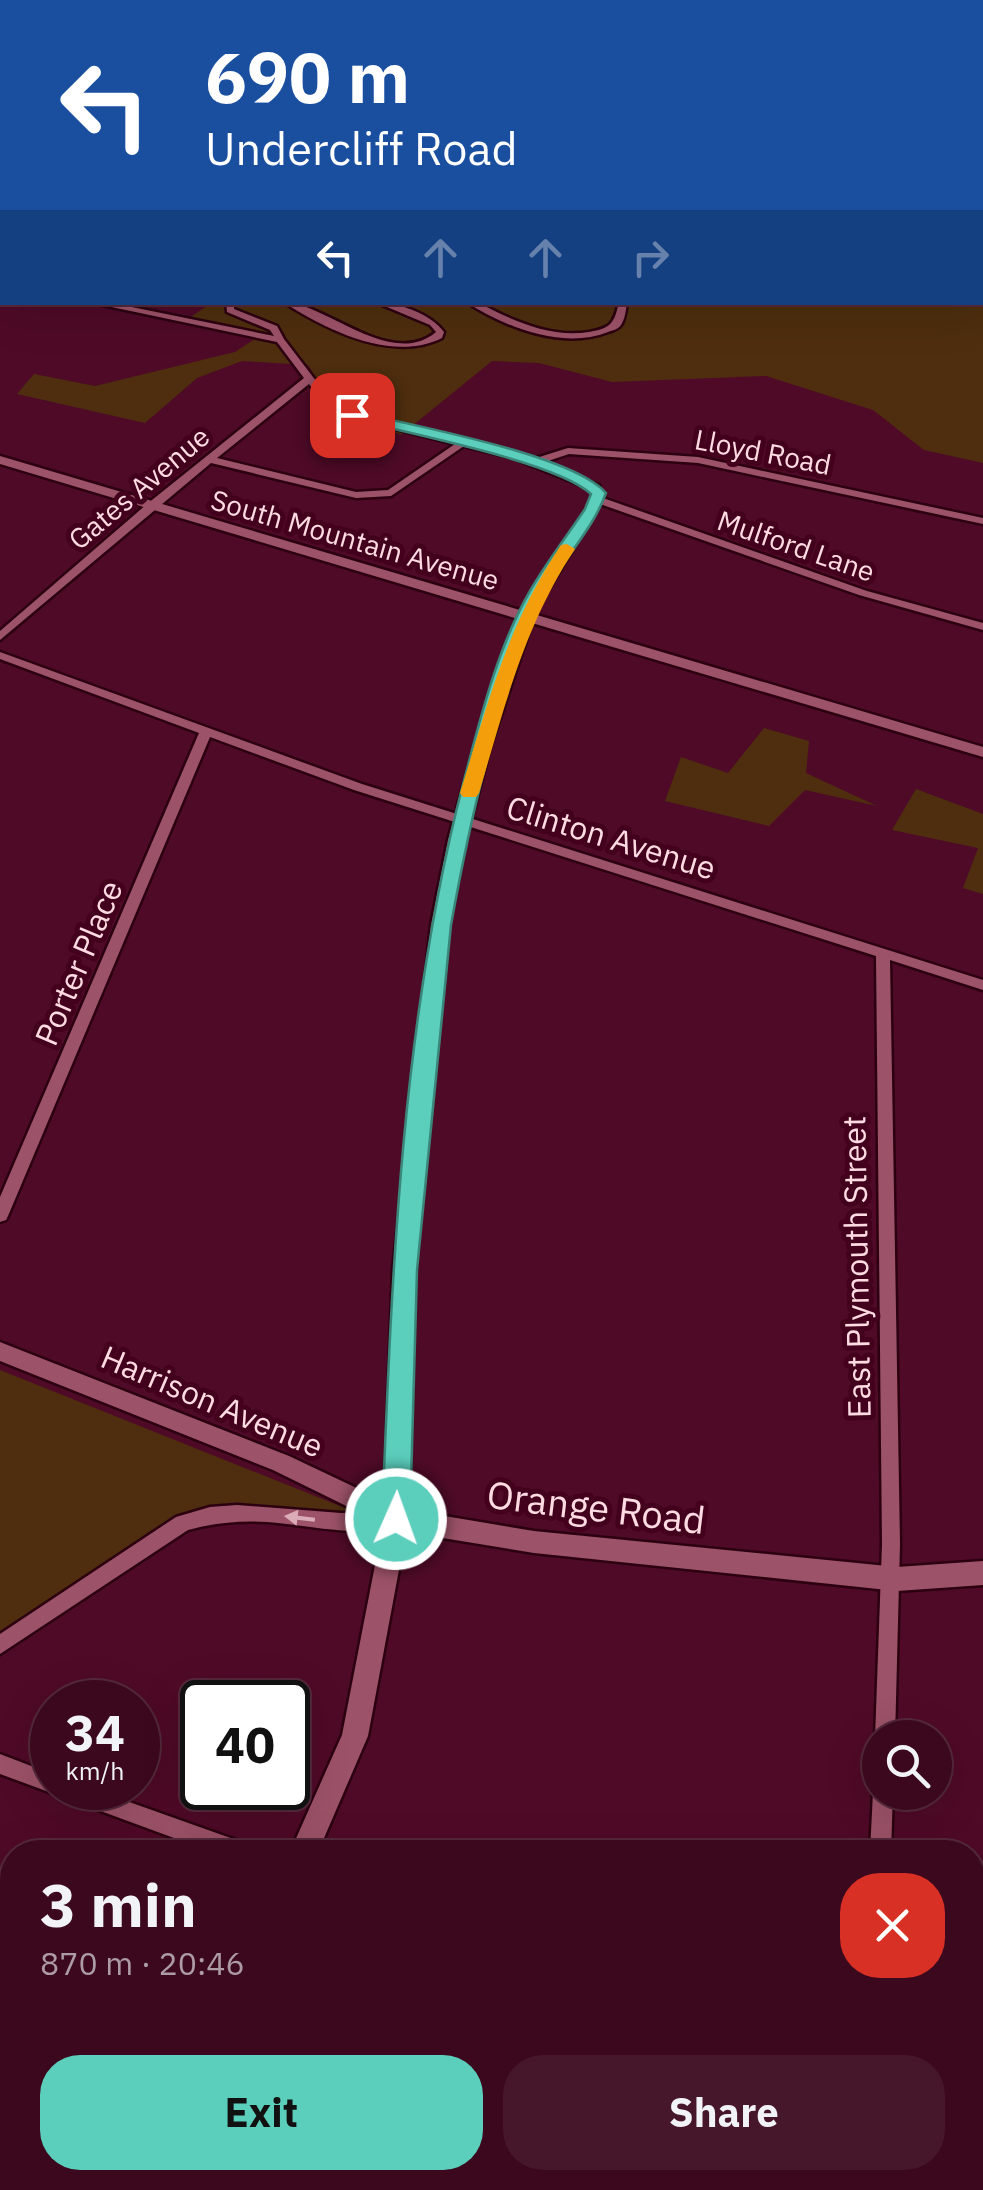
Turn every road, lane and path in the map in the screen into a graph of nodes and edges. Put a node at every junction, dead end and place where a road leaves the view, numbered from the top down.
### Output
1 (107, 305) edge
2 (230, 305) edge
3 (293, 305) edge
4 (388, 305) edge
5 (476, 305) edge
6 (622, 305) edge
7 (280, 340) junction
8 (310, 378) junction
9 (462, 443) junction
10 (208, 458) junction
11 (0, 460) edge
12 (534, 462) junction
13 (598, 500) junction
14 (151, 506) junction
15 (983, 521) edge
16 (526, 617) junction
17 (983, 627) edge
18 (0, 637) edge
19 (0, 654) edge
20 (206, 731) junction
21 (983, 752) edge
22 (462, 820) junction
23 (884, 954) junction
24 (983, 984) edge
25 (0, 1216) edge
26 (0, 1351) edge
27 (396, 1519) junction
28 (983, 1573) edge
29 (890, 1579) junction
30 (0, 1645) edge
31 (886, 1720) edge
32 (0, 1764) edge
33 (30, 1776) edge
34 (124, 1810) edge
35 (882, 1810) edge
36 (206, 1840) edge
37 (309, 1840) edge
38 (881, 1840) edge

1 - 7 street
2 - 7 street
3 - 4 street
5 - 6 street
7 - 8 street
8 - 9 street
8 - 10 street, Gates Avenue
9 - 10 street
9 - 12 street
10 - 14 street, Gates Avenue
11 - 14 street, South Mountain Avenue
12 - 13 street, Mulford Lane
12 - 15 street, Lloyd Road
13 - 16 street
13 - 17 street, Mulford Lane
14 - 16 street, South Mountain Avenue
14 - 18 street, Gates Avenue
16 - 21 street, South Mountain Avenue
16 - 22 street
19 - 20 street, Clinton Avenue
20 - 22 street, Clinton Avenue
20 - 25 street, Porter Place
22 - 23 street, Clinton Avenue
22 - 27 street
23 - 24 street, Clinton Avenue
23 - 29 street, East Plymouth Street
26 - 27 street, Harrison Avenue
27 - 29 street, Orange Road
27 -> 30 street, Orange Road
27 - 37 street
28 - 29 street, Orange Road
29 - 31 street, East Plymouth Street
32 - 33 street
34 - 36 street
35 - 38 street

